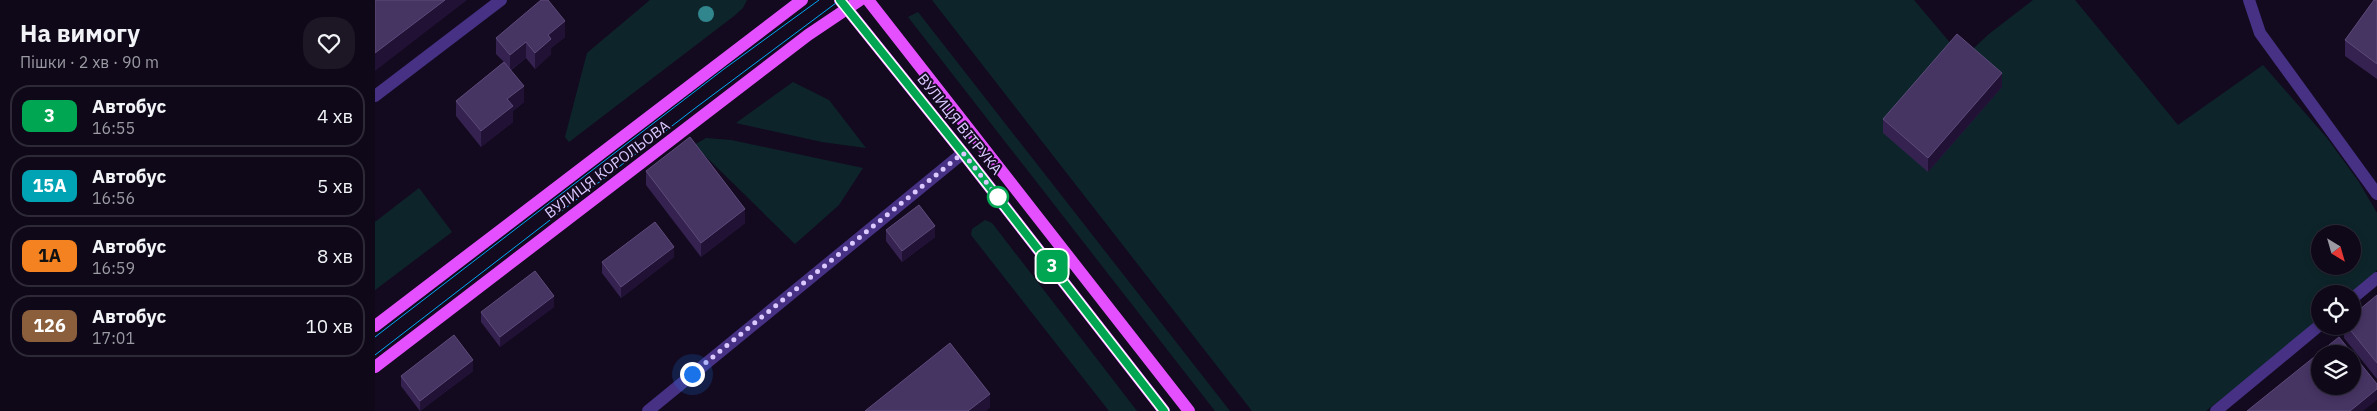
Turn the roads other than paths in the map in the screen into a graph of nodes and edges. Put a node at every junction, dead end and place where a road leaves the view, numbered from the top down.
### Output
1 (501, 0) edge
2 (803, 0) edge
3 (860, 0) edge
4 (868, 0) edge
5 (2249, 0) edge
6 (843, 4) edge
7 (375, 96) edge
8 (963, 153) junction
9 (2377, 194) edge
10 (2377, 278) edge
11 (2361, 291) edge
12 (375, 326) edge
13 (2311, 332) edge
14 (375, 367) edge
15 (647, 411) edge
16 (1164, 411) edge
17 (1189, 411) edge
18 (2216, 411) edge

1 - 7 lane
2 - 12 main road, ВУЛИЦЯ КОРОЛЬОВА
3 - 6 main road, ВУЛИЦЯ КОРОЛЬОВА
4 - 17 main road, ВУЛИЦЯ ВІТРУКА
5 - 9 lane
6 - 8 main road, ВУЛИЦЯ ВІТРУКА
6 - 14 main road, ВУЛИЦЯ КОРОЛЬОВА
8 - 15 lane
8 - 16 main road, ВУЛИЦЯ ВІТРУКА
10 - 11 lane
13 - 18 lane

